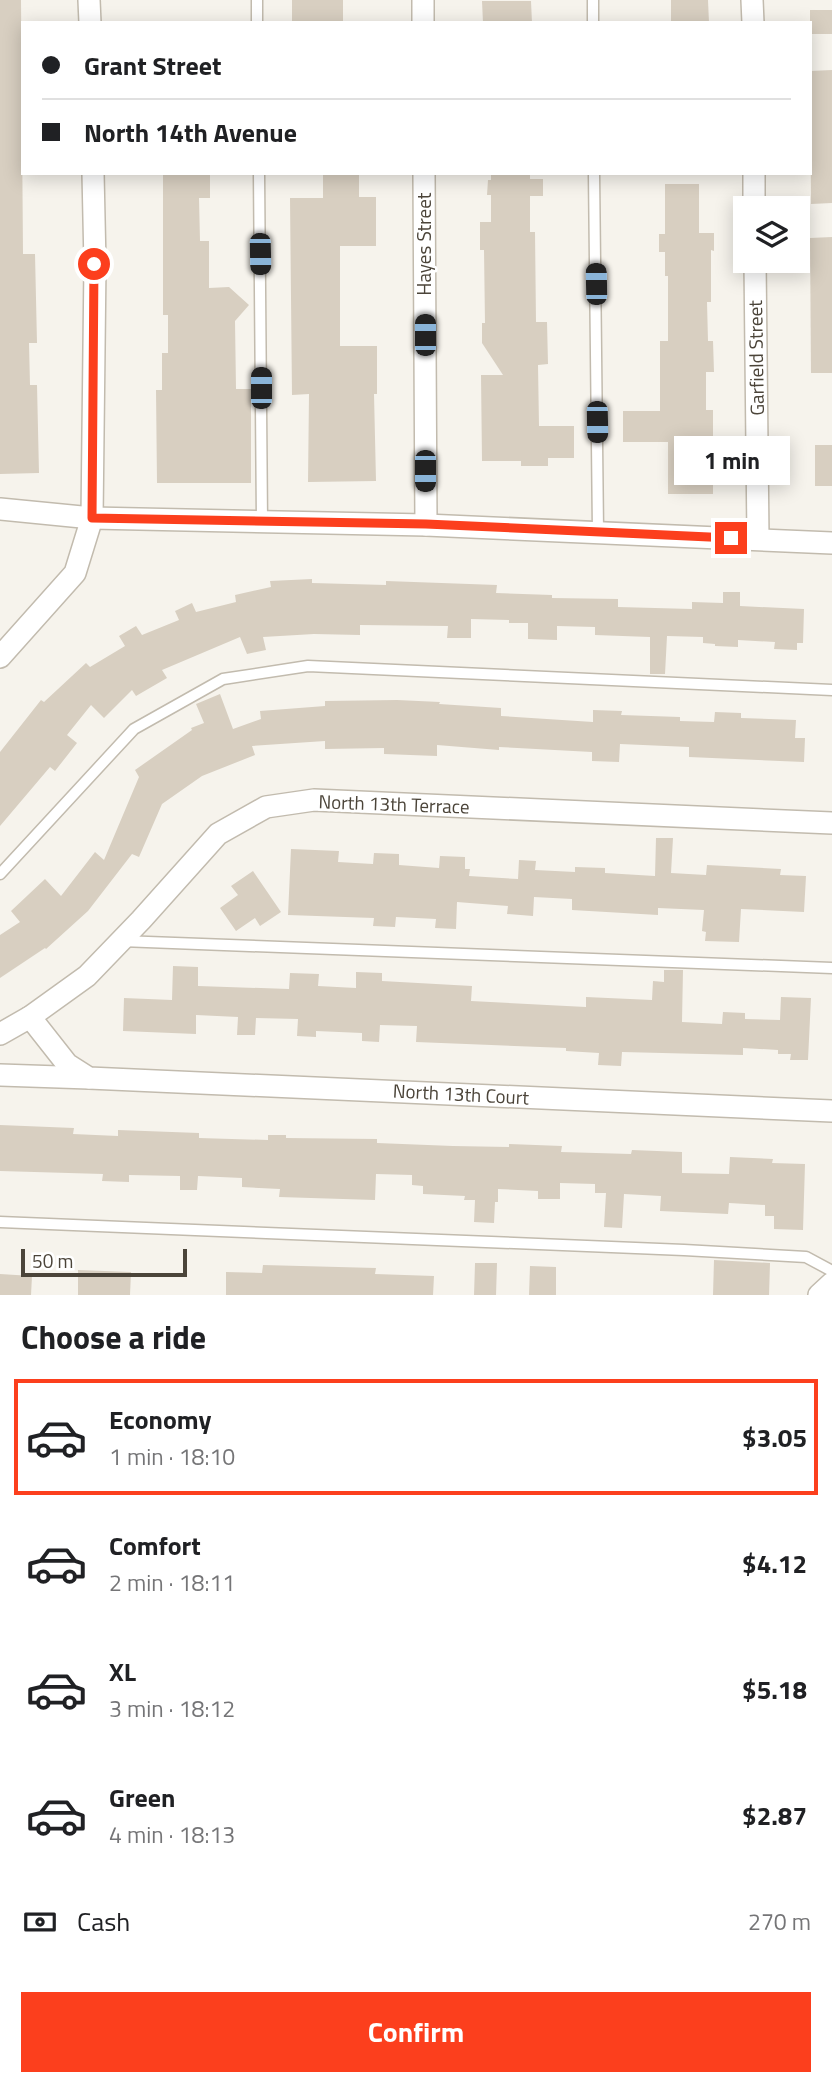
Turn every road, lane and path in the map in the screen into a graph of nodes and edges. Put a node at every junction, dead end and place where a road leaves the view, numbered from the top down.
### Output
1 (89, 0) edge
2 (257, 0) edge
3 (423, 0) edge
4 (593, 0) edge
5 (752, 0) edge
6 (89, 21) edge
7 (257, 21) edge
8 (423, 21) edge
9 (593, 21) edge
10 (752, 21) edge
11 (93, 175) edge
12 (259, 175) edge
13 (424, 175) edge
14 (594, 175) edge
15 (754, 175) edge
16 (754, 196) edge
17 (755, 273) edge
18 (0, 509) edge
19 (92, 518) junction
20 (262, 522) junction
21 (426, 524) junction
22 (598, 532) junction
23 (758, 539) junction
24 (832, 543) edge
25 (0, 657) edge
26 (832, 690) edge
27 (832, 823) edge
28 (0, 874) edge
29 (121, 941) junction
30 (832, 968) edge
31 (30, 1017) junction
32 (0, 1034) edge
33 (0, 1075) edge
34 (89, 1078) junction
35 (832, 1111) edge
36 (0, 1222) edge
37 (832, 1271) edge
38 (832, 1283) edge
39 (819, 1295) edge

1 - 6 street
2 - 7 lane
3 - 8 street
4 - 9 lane
5 - 10 street
11 - 19 street
12 - 20 lane
13 - 21 street, Hayes Street
14 - 22 lane
15 - 16 street
17 - 23 street, Garfield Street
18 - 19 street
19 - 20 street
19 - 25 street
20 - 21 street
21 - 22 street
22 - 23 street
23 - 24 street
26 - 28 lane
27 - 29 street, North 13th Terrace
29 - 30 lane
29 - 31 street, North 13th Terrace
31 - 32 street, North 13th Terrace
31 - 34 street
33 - 34 street, North 13th Court
34 - 35 street, North 13th Court
36 - 37 lane
38 - 39 street

